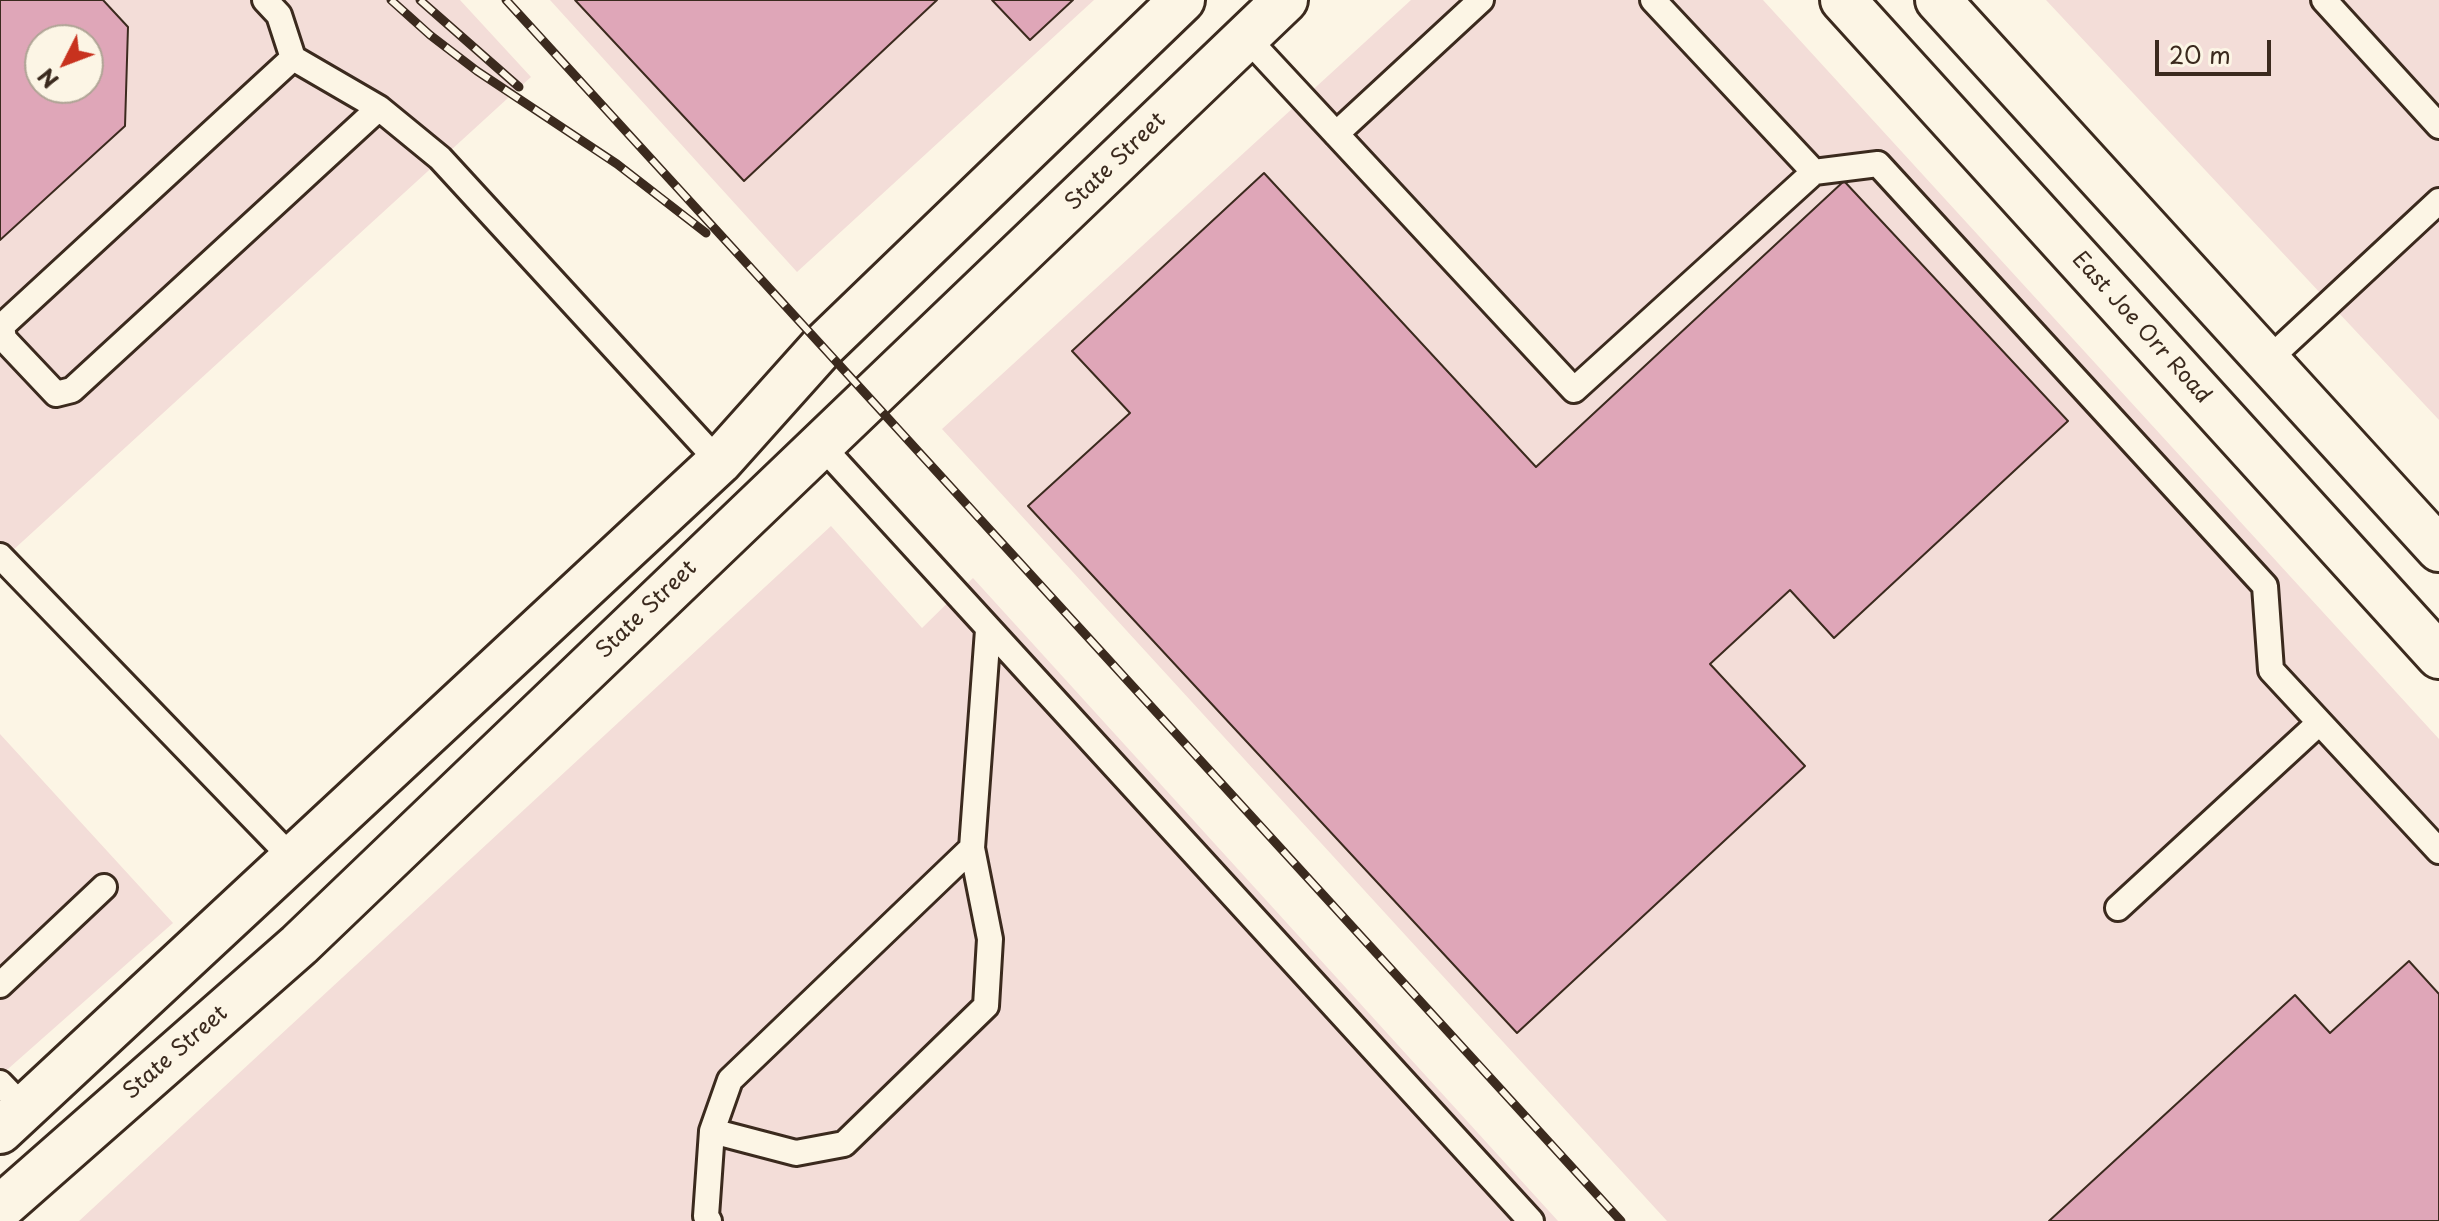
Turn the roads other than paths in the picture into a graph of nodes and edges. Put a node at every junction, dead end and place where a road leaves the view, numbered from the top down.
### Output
1 (265, 0) edge
2 (1182, 0) edge
3 (1285, 0) edge
4 (1481, 0) edge
5 (1653, 0) edge
6 (1843, 0) edge
7 (1938, 0) edge
8 (2324, 0) edge
9 (1246, 37) junction
10 (293, 58) junction
11 (379, 108) junction
12 (2439, 126) edge
13 (1336, 134) junction
14 (1814, 172) junction
15 (2439, 201) edge
16 (2267, 361) junction
17 (820, 444) junction
18 (719, 462) junction
19 (2439, 549) edge
20 (0, 556) edge
21 (988, 630) junction
22 (2439, 656) edge
23 (2319, 723) junction
24 (972, 848) junction
25 (2439, 851) edge
26 (292, 858) junction
27 (104, 887) dead end
28 (2118, 908) dead end
29 (0, 985) edge
30 (8, 1107) edge
31 (712, 1131) junction
32 (0, 1208) edge
33 (709, 1221) edge
34 (1531, 1221) edge

1 - 10 lane
2 - 18 street
3 - 9 street, State Street
4 - 13 lane
5 - 14 lane
6 - 22 street, East Joe Orr Road
7 - 16 street
8 - 12 lane
9 - 13 lane
9 - 17 street, State Street
10 - 11 lane
10 - 11 lane
11 - 18 lane
13 - 14 lane
14 - 23 lane
15 - 16 lane
16 - 19 street
17 - 21 lane
17 - 32 street, State Street
18 - 26 street
20 - 26 lane
21 - 24 lane
21 - 34 lane
23 - 25 lane
23 - 28 lane
24 - 31 lane
24 - 31 lane
26 - 30 street
27 - 29 lane
31 - 33 lane

